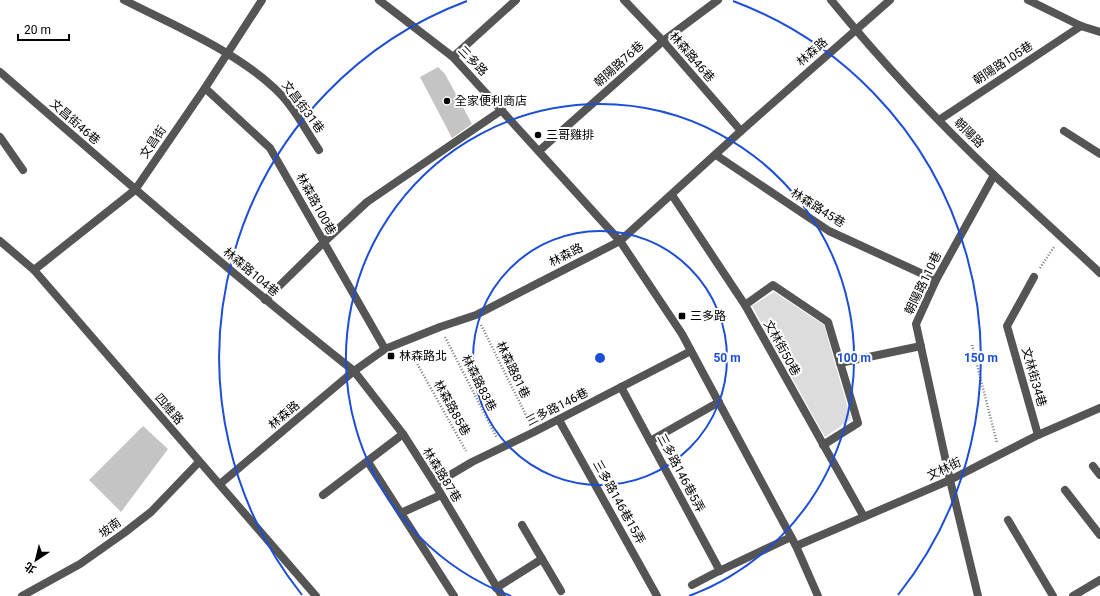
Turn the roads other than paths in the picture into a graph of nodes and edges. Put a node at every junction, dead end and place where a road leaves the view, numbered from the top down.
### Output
1 (124, 0) edge
2 (262, 0) edge
3 (379, 0) edge
4 (516, 0) edge
5 (624, 0) edge
6 (718, 0) edge
7 (831, 0) edge
8 (890, 0) edge
9 (1028, 0) edge
10 (1081, 26) junction
11 (856, 30) junction
12 (1100, 32) edge
13 (663, 41) junction
14 (227, 53) junction
15 (453, 57) junction
16 (0, 72) edge
17 (205, 88) junction
18 (502, 110) junction
19 (939, 120) junction
20 (741, 131) junction
21 (1064, 131) dead end
22 (0, 137) edge
23 (319, 150) dead end
24 (539, 151) junction
25 (1100, 154) edge
26 (716, 155) junction
27 (23, 170) dead end
28 (994, 175) junction
29 (135, 190) junction
30 (672, 195) junction
31 (0, 241) edge
32 (620, 241) junction
33 (323, 243) junction
34 (34, 270) junction
35 (1100, 273) edge
36 (1034, 277) road end
37 (936, 280) junction
38 (265, 300) junction
39 (744, 305) junction
40 (921, 346) junction
41 (385, 350) junction
42 (691, 351) junction
43 (840, 363) junction
44 (354, 371) junction
45 (621, 387) junction
46 (719, 402) junction
47 (1100, 408) edge
48 (559, 420) junction
49 (403, 434) junction
50 (1038, 435) junction
51 (650, 441) junction
52 (823, 445) junction
53 (199, 462) junction
54 (368, 462) junction
55 (1093, 466) dead end
56 (1100, 475) edge
57 (950, 480) junction
58 (220, 484) junction
59 (435, 484) junction
60 (1065, 490) dead end
61 (441, 495) junction
62 (323, 496) dead end
63 (401, 513) junction
64 (864, 517) junction
65 (1008, 520) dead end
66 (522, 525) dead end
67 (1100, 535) edge
68 (791, 538) junction
69 (796, 546) junction
70 (542, 559) junction
71 (720, 571) junction
72 (1100, 580) edge
73 (692, 585) dead end
74 (496, 588) junction
75 (560, 591) dead end
76 (22, 596) edge
77 (316, 596) edge
78 (454, 596) edge
79 (502, 596) edge
80 (657, 596) edge
81 (818, 596) edge
82 (978, 596) edge
83 (1053, 596) edge
84 (1073, 596) edge

1 - 14 street, 文昌街31巷
2 - 14 street, 文昌街
3 - 15 street, 三多路
4 - 15 street
5 - 13 street, 林森路46巷
6 - 13 street, 朝陽路76巷
7 - 11 street, 朝陽路
8 - 11 street, 林森路
9 - 10 street
10 - 12 street
10 - 19 street, 朝陽路105巷
11 - 19 street, 朝陽路
11 - 20 street, 林森路
13 - 20 street, 林森路46巷
13 - 24 street, 朝陽路76巷
14 - 17 street, 文昌街
14 - 23 street, 文昌街31巷
15 - 18 street, 三多路
16 - 29 street, 文昌街46巷
17 - 29 street, 文昌街
17 - 33 street, 林森路100巷
18 - 24 street, 三多路
18 - 33 street
19 - 28 street, 朝陽路
20 - 26 street, 林森路
21 - 25 street
22 - 27 street
24 - 32 street, 三多路
26 - 30 street, 林森路
26 - 37 street, 林森路45巷
28 - 35 street, 朝陽路
28 - 37 street, 朝陽路110巷
29 - 34 street, 文昌街
29 - 38 street, 林森路104巷
30 - 32 street, 林森路
30 - 39 street, 文林街50巷
31 - 34 street, 四維路
32 - 41 street, 林森路
32 - 42 street, 三多路
33 - 38 street
33 - 41 street, 林森路100巷
34 - 53 street, 四維路
36 - 50 street, 文林街34巷
37 - 40 street, 朝陽路110巷
38 - 44 street, 林森路104巷
39 - 43 street
39 - 52 street, 文林街50巷
40 - 43 street
40 - 57 street, 朝陽路110巷
41 - 44 street, 林森路
42 - 45 street, 三多路146巷
42 - 46 street, 三多路
43 - 52 street
44 - 49 street, 林森路87巷
44 - 58 street, 林森路
45 - 48 street, 三多路146巷
45 - 51 street, 三多路146巷5弄
46 - 51 street
46 - 68 street, 三多路
47 - 50 street, 文林街
48 - 59 street, 三多路146巷
48 - 80 street, 三多路146巷15弄
49 - 54 street
49 - 59 street, 林森路87巷
50 - 57 street, 文林街
51 - 71 street, 三多路146巷5弄
52 - 64 street, 文林街50巷
53 - 58 street, 四維路
53 - 76 street, 坡南
54 - 62 street
54 - 63 street
55 - 56 street
57 - 64 street, 文林街
57 - 82 street
58 - 77 street, 四維路
59 - 61 street, 林森路87巷
60 - 67 street
61 - 63 street
61 - 74 street, 林森路87巷
63 - 78 street
64 - 69 street, 文林街
65 - 83 street
66 - 70 street
68 - 69 street, 三多路
68 - 71 street
69 - 81 street, 三多路
70 - 74 street
70 - 75 street
71 - 73 street
72 - 84 street
74 - 79 street, 林森路87巷

